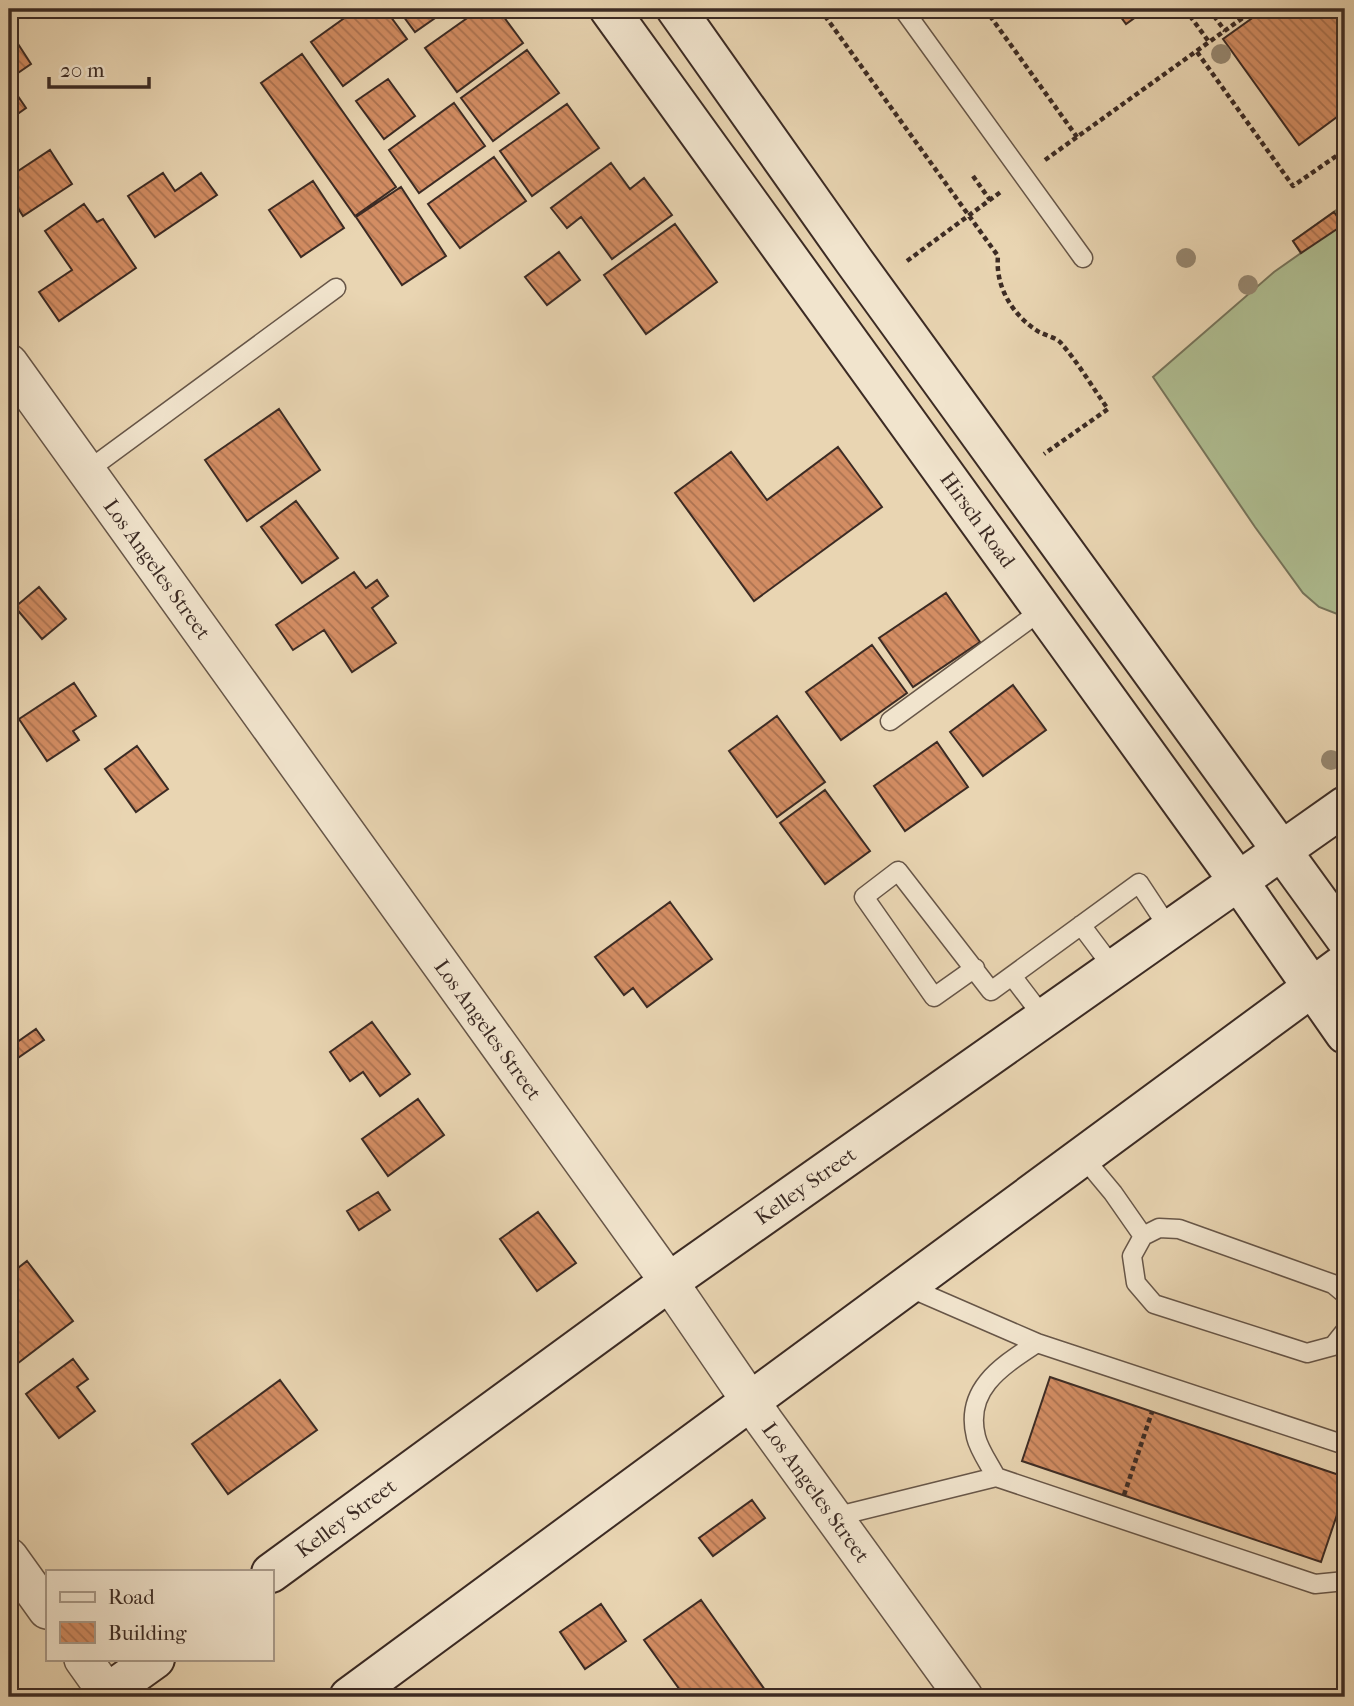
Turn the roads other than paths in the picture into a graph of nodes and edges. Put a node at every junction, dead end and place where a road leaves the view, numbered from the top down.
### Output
1 (609, 9) edge
2 (676, 9) edge
3 (903, 9) edge
4 (1083, 258) dead end
5 (336, 288) dead end
6 (925, 359) junction
7 (9, 363) edge
8 (881, 389) junction
9 (87, 471) junction
10 (1042, 610) junction
11 (890, 721) dead end
12 (1345, 806) edge
13 (1282, 848) junction
14 (1239, 881) junction
15 (1082, 925) junction
16 (1170, 930) junction
17 (1345, 938) edge
18 (1345, 964) edge
19 (975, 968) junction
20 (1114, 969) junction
21 (1012, 976) junction
22 (1312, 987) junction
23 (1044, 1018) junction
24 (1345, 1034) edge
25 (1083, 1157) junction
26 (1143, 1236) junction
27 (668, 1282) junction
28 (908, 1287) junction
29 (1345, 1294) edge
30 (1345, 1331) edge
31 (1037, 1343) junction
32 (752, 1403) junction
33 (1345, 1446) edge
34 (996, 1477) junction
35 (834, 1517) junction
36 (9, 1557) edge
37 (273, 1572) edge
38 (1345, 1581) edge
39 (46, 1609) edge
40 (84, 1660) edge
41 (154, 1660) edge
42 (107, 1696) edge
43 (349, 1697) edge
44 (964, 1697) edge

1 - 8 main road, Hirsch Road
2 - 6 main road
3 - 4 lane
5 - 9 lane
6 - 8 main road
6 - 13 main road
7 - 9 street, Los Angeles Street
8 - 10 main road, Hirsch Road
9 - 27 street, Los Angeles Street
10 - 11 lane
10 - 14 main road, Hirsch Road
12 - 13 main road, Kelley Street
13 - 14 main road, Kelley Street
13 - 17 main road
14 - 16 main road, Kelley Street
14 - 22 main road, Hirsch Road
15 - 16 lane
15 - 20 lane
15 - 21 lane
16 - 20 main road, Kelley Street
18 - 22 main road
19 - 19 lane
19 - 21 lane
20 - 23 main road, Kelley Street
21 - 23 lane
22 - 24 main road, Hirsch Road
22 - 25 main road
23 - 27 main road, Kelley Street
25 - 26 lane
25 - 28 main road
26 - 29 lane
26 - 30 lane
27 - 32 street, Los Angeles Street
27 - 37 main road, Kelley Street
28 - 31 lane
28 - 32 main road
31 - 33 lane
31 - 34 lane
32 - 35 street, Los Angeles Street
32 - 43 main road
34 - 35 lane
34 - 38 lane
35 - 44 street, Los Angeles Street
36 - 39 street
40 - 42 street
41 - 42 main road

